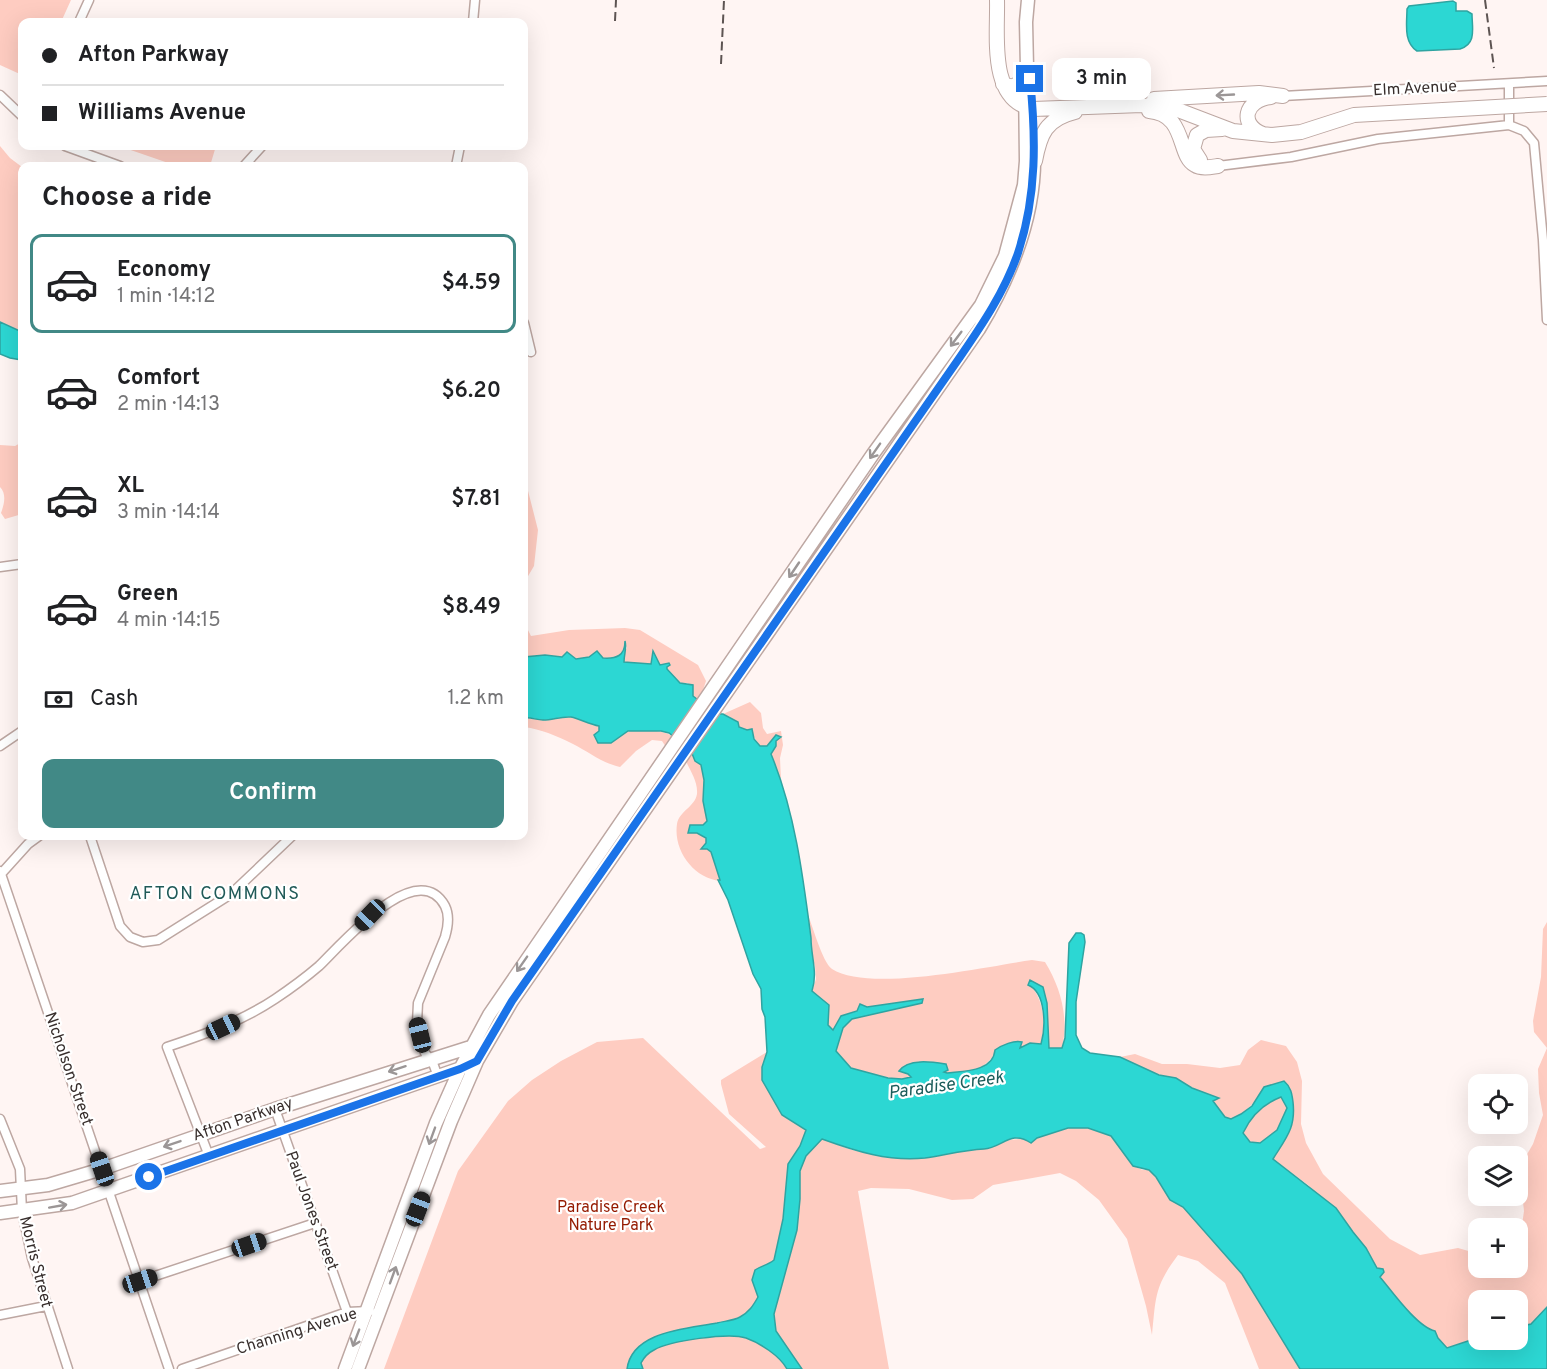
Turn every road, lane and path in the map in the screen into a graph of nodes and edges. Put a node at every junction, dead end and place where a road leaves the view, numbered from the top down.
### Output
1 (89, 0) edge
2 (475, 0) edge
3 (997, 0) edge
4 (1021, 0) edge
5 (1028, 0) edge
6 (81, 18) edge
7 (473, 18) edge
8 (1026, 22) junction
9 (1026, 74) junction
10 (1547, 81) edge
11 (1003, 84) junction
12 (1509, 84) junction
13 (0, 95) edge
14 (1283, 96) junction
15 (1547, 104) edge
16 (1145, 105) junction
17 (1106, 107) junction
18 (1029, 108) junction
19 (1088, 108) junction
20 (18, 112) edge
21 (1190, 114) junction
22 (1509, 125) junction
23 (1233, 131) junction
24 (1268, 135) junction
25 (1183, 142) junction
26 (76, 150) edge
27 (258, 150) edge
28 (1035, 161) junction
29 (109, 162) edge
30 (248, 162) edge
31 (1218, 166) junction
32 (1006, 266) junction
33 (1547, 320) edge
34 (528, 340) edge
35 (531, 352) dead end
36 (18, 565) edge
37 (0, 567) edge
38 (18, 734) edge
39 (0, 746) edge
40 (669, 763) junction
41 (34, 840) edge
42 (91, 840) edge
43 (288, 840) edge
44 (0, 873) edge
45 (472, 1045) junction
46 (486, 1045) junction
47 (428, 1059) junction
48 (477, 1061) junction
49 (460, 1069) junction
50 (438, 1077) junction
51 (275, 1109) junction
52 (0, 1119) edge
53 (283, 1131) junction
54 (201, 1134) junction
55 (209, 1156) junction
56 (102, 1169) junction
57 (21, 1190) junction
58 (0, 1191) edge
59 (109, 1191) junction
60 (22, 1211) junction
61 (0, 1213) edge
62 (315, 1223) junction
63 (140, 1281) junction
64 (46, 1306) junction
65 (347, 1312) junction
66 (373, 1312) junction
67 (0, 1315) edge
68 (68, 1369) edge
69 (169, 1369) edge
70 (182, 1369) edge
71 (345, 1369) edge
72 (358, 1369) edge

1 - 6 street
2 - 7 street
3 - 11 main road
4 - 8 main road
5 - 8 main road
8 - 9 main road
9 - 11 main road
9 - 18 main road
10 - 12 street, Elm Avenue
11 - 18 main road
12 - 14 street, Elm Avenue
12 - 22 street
13 - 20 street
14 -> 16 main road
14 - 24 main road
15 - 24 main road, bridge
16 - 17 main road
16 - 17 main road
16 - 21 main road
16 - 25 main road
17 - 19 main road
18 - 19 main road
18 - 28 main road
18 - 32 main road
19 - 28 main road
21 - 23 main road
21 - 25 main road
22 - 31 street
22 - 33 street
23 - 24 main road
23 - 31 main road
25 - 31 main road
26 - 29 street
27 - 30 street
28 - 32 main road
32 - 40 main road
34 - 35 street
36 - 37 street
38 - 39 street
40 -> 45 main road
40 - 46 main road
41 - 44 street
42 - 43 street
44 - 56 street, Nicholson Street
45 - 46 main road, Afton Parkway
45 - 47 main road, Afton Parkway
45 - 49 main road
46 - 48 main road
47 - 50 street
47 -> 51 main road, Afton Parkway
47 - 54 street
48 - 49 main road, Afton Parkway
66 -> 48 main road
49 - 50 main road, Afton Parkway
49 -> 66 main road
50 - 53 main road, Afton Parkway
51 - 53 street, Paul Jones Street
51 - 54 main road, Afton Parkway
52 - 57 street, Morris Street
53 - 55 main road, Afton Parkway
53 - 62 street, Paul Jones Street
54 - 55 street
54 -> 56 main road, Afton Parkway
55 - 59 main road, Afton Parkway
56 - 57 main road, Afton Parkway
56 - 59 street, Nicholson Street
57 - 58 main road, Afton Parkway
57 - 60 street, Morris Street
60 -> 59 main road, Afton Parkway
59 - 63 street, Nicholson Street
60 - 61 main road, Afton Parkway
60 - 64 street, Morris Street
62 - 63 street
62 - 65 street, Paul Jones Street
63 - 69 street, Nicholson Street
64 - 67 street
64 - 68 street, Morris Street
65 - 66 street, Channing Avenue
65 - 70 street, Channing Avenue
66 -> 71 main road
66 - 72 main road

